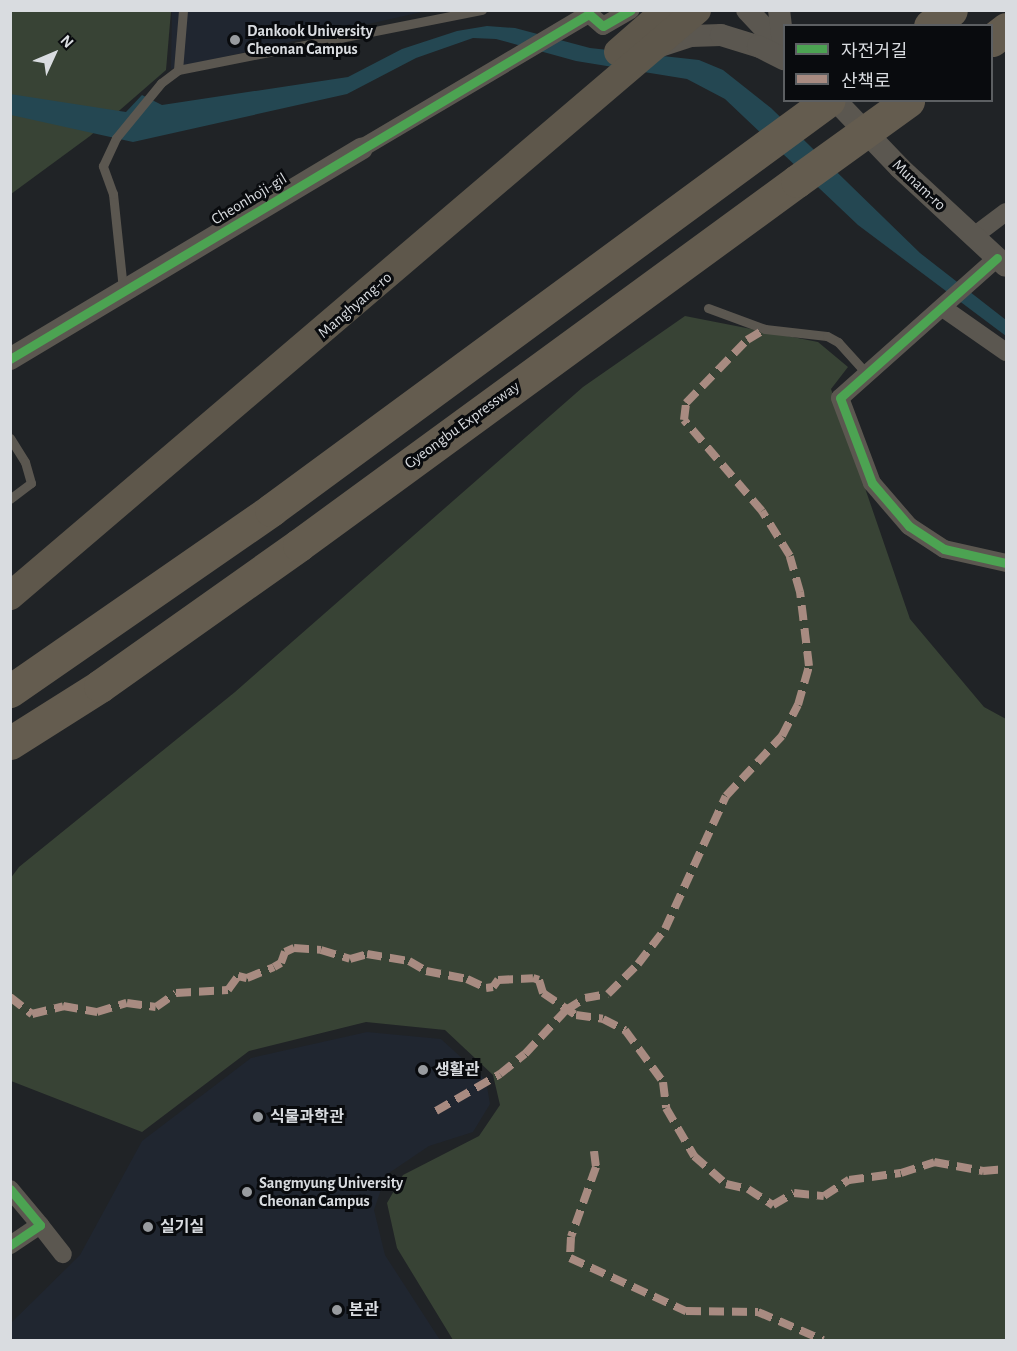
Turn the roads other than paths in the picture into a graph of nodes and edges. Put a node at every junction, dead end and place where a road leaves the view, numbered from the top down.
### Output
1 (183, 10) edge
2 (482, 10) edge
3 (747, 10) edge
4 (779, 10) edge
5 (951, 10) edge
6 (583, 16) edge
7 (933, 24) edge
8 (665, 25) edge
9 (1006, 29) edge
10 (993, 39) edge
11 (783, 40) edge
12 (783, 47) edge
13 (783, 58) edge
14 (178, 70) junction
15 (596, 85) junction
16 (826, 102) edge
17 (837, 102) edge
18 (907, 102) edge
19 (362, 148) joint
20 (1006, 212) edge
21 (974, 236) junction
22 (1002, 262) edge
23 (123, 292) junction
24 (947, 304) junction
25 (708, 309) dead end
26 (1006, 352) edge
27 (10, 359) edge
28 (867, 374) junction
29 (10, 438) edge
30 (10, 499) edge
31 (1006, 563) edge
32 (10, 573) edge
33 (10, 596) edge
34 (10, 691) edge
35 (10, 742) edge
36 (10, 1189) edge
37 (40, 1225) junction
38 (10, 1245) edge
39 (63, 1254) dead end

1 - 14 lane
2 - 14 lane
3 - 12 street
4 - 11 street
5 - 7 highway
6 - 8 street
6 - 19 street, Cheonhoji-gil
8 - 13 street
8 - 15 main road, Manghyang-ro
9 - 10 highway
14 - 23 lane
15 - 32 main road, Manghyang-ro
15 - 33 main road, Manghyang-ro
16 - 34 highway
17 - 21 street, Munam-ro
18 - 35 highway, Gyeongbu Expressway, bridge
19 - 23 street, Cheonhoji-gil
20 - 21 street
21 - 22 street, Munam-ro
22 - 24 street
23 - 27 street, Cheonhoji-gil
24 - 26 street
24 - 28 street
25 - 28 lane
28 - 31 street
29 - 30 lane
36 - 37 street
37 - 38 street
37 - 39 street

